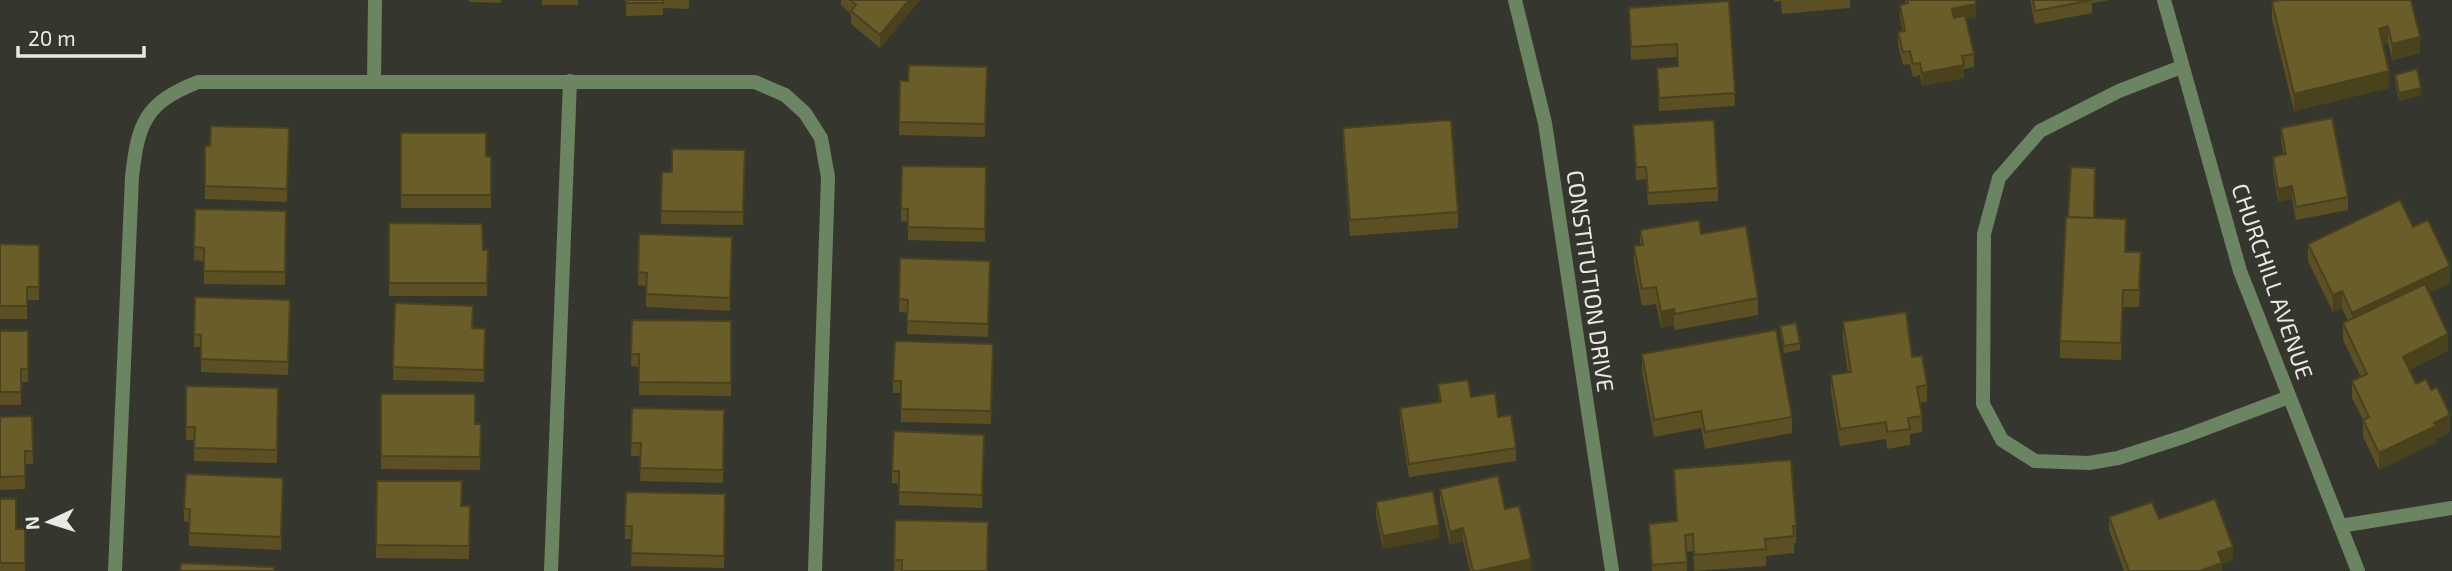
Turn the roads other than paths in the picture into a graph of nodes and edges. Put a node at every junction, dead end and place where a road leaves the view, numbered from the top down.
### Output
1 (375, 0) edge
2 (1515, 0) edge
3 (2164, 0) edge
4 (2181, 67) junction
5 (570, 81) junction
6 (374, 82) junction
7 (2289, 397) junction
8 (2452, 508) edge
9 (2340, 526) junction
10 (115, 571) edge
11 (551, 571) edge
12 (815, 571) edge
13 (1612, 571) edge
14 (2358, 571) edge

1 - 6 street
2 - 13 street, CONSTITUTION DRIVE
3 - 4 street, CHURCHILL AVENUE
4 - 7 street, CHURCHILL AVENUE
4 - 7 street
5 - 6 street
5 - 11 street
5 - 12 street
6 - 10 street
7 - 9 street, CHURCHILL AVENUE
8 - 9 street
9 - 14 street, CHURCHILL AVENUE

